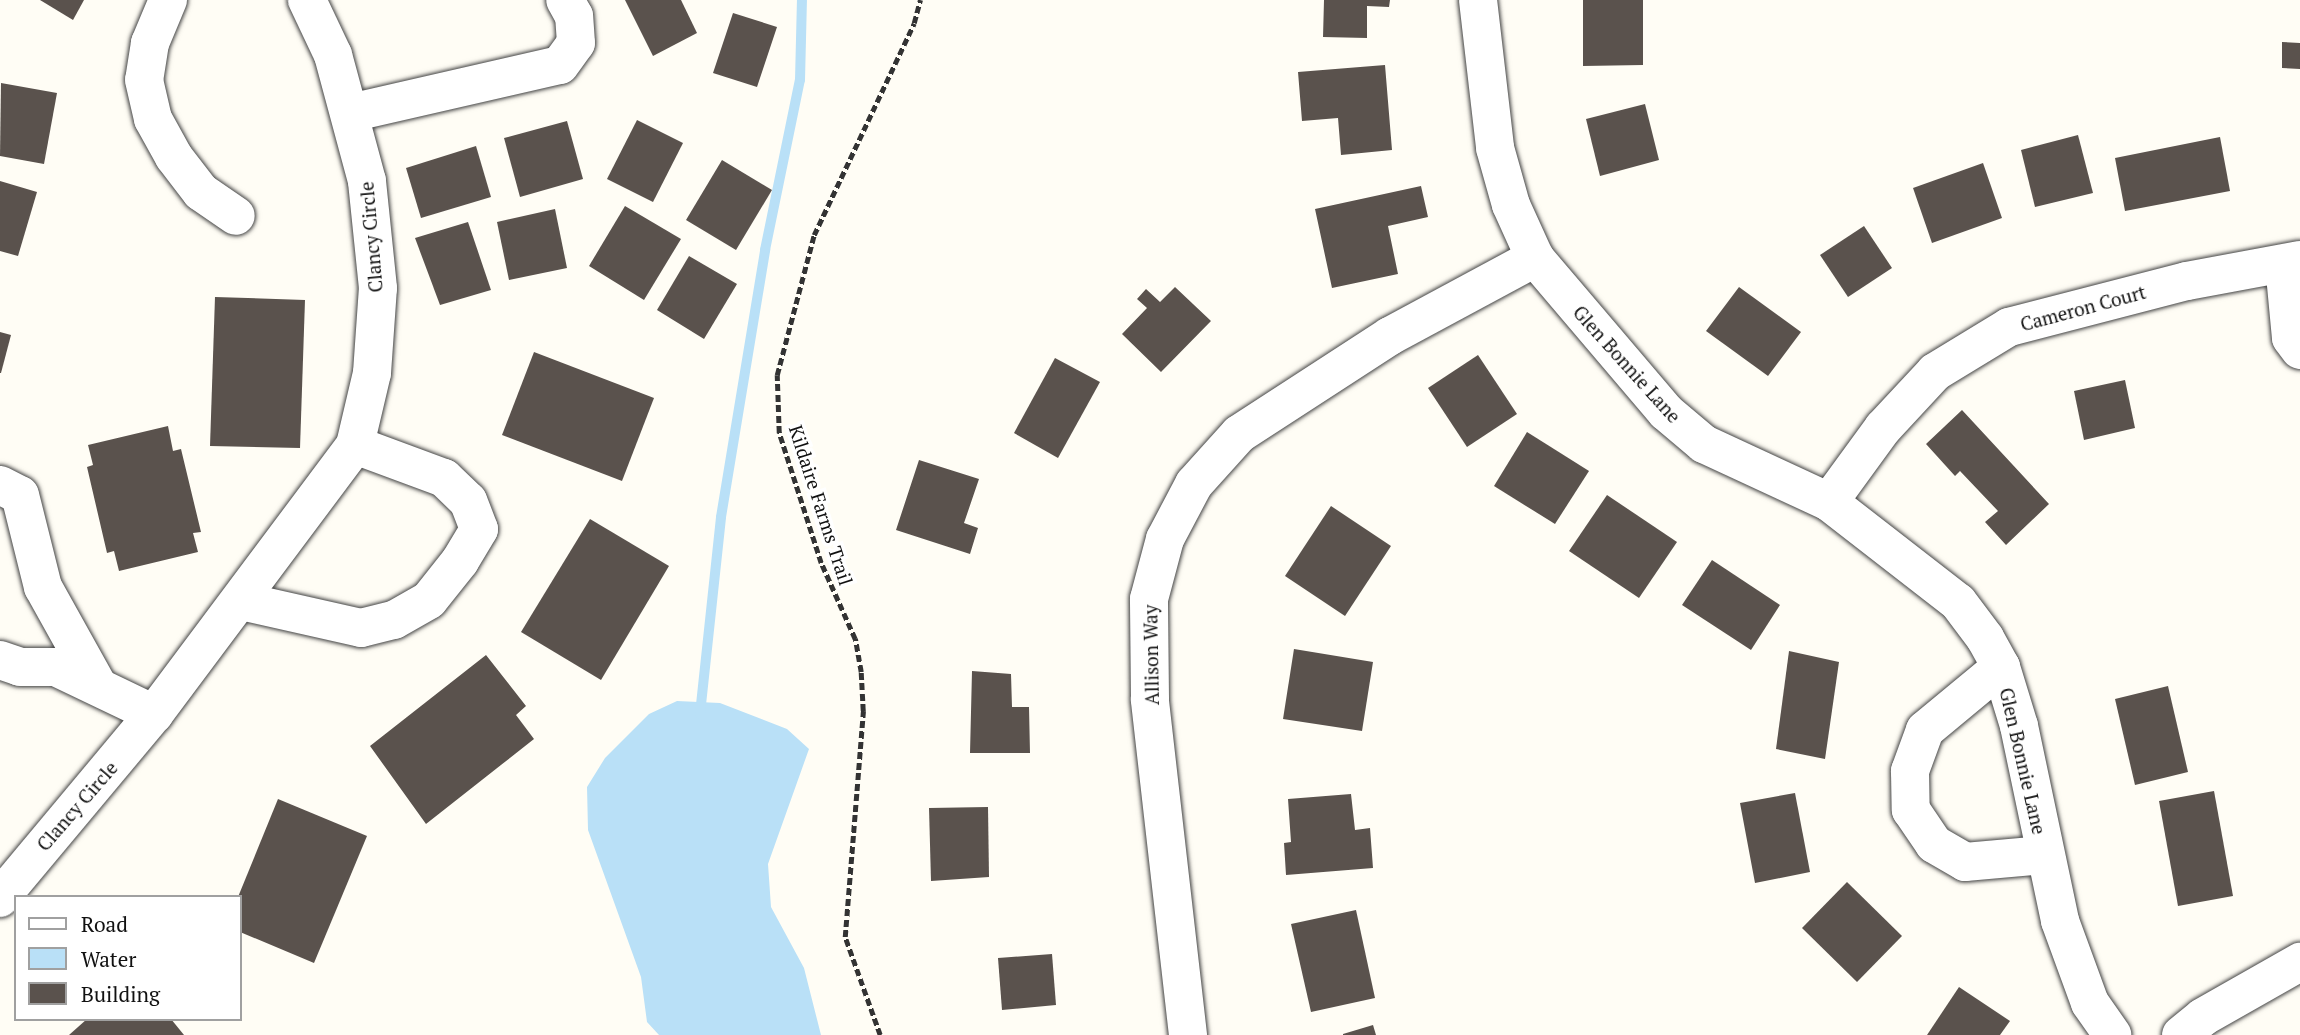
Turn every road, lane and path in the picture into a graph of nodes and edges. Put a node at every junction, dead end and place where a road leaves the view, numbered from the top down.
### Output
1 (168, 0) edge
2 (307, 0) edge
3 (565, 0) edge
4 (920, 0) edge
5 (1478, 0) edge
6 (350, 113) junction
7 (236, 216) dead end
8 (1535, 258) junction
9 (2292, 262) edge
10 (2300, 350) edge
11 (355, 445) junction
12 (0, 485) edge
13 (1829, 502) junction
14 (241, 601) junction
15 (0, 660) edge
16 (2001, 667) junction
17 (97, 684) junction
18 (154, 714) junction
19 (2044, 855) junction
20 (0, 898) edge
21 (2300, 962) edge
22 (880, 1035) edge
23 (1188, 1035) edge
24 (2112, 1035) edge
25 (2181, 1035) edge

1 - 7 street
2 - 6 street, Clancy Circle
3 - 6 street
4 - 22 path, Kildaire Farms Trail
5 - 8 street, Glen Bonnie Lane
6 - 11 street, Clancy Circle
8 - 13 street, Glen Bonnie Lane
8 - 23 street, Allison Way
9 - 10 street, Cameron Court
9 - 13 street, Cameron Court
11 - 14 street, Clancy Circle
11 - 14 street
12 - 17 street
13 - 16 street, Glen Bonnie Lane
14 - 18 street, Clancy Circle
15 - 17 street
16 - 19 street, Glen Bonnie Lane
16 - 19 street, Glen Bonnie Lane
17 - 18 street
18 - 20 street, Clancy Circle
19 - 24 street, Glen Bonnie Lane
21 - 25 street

